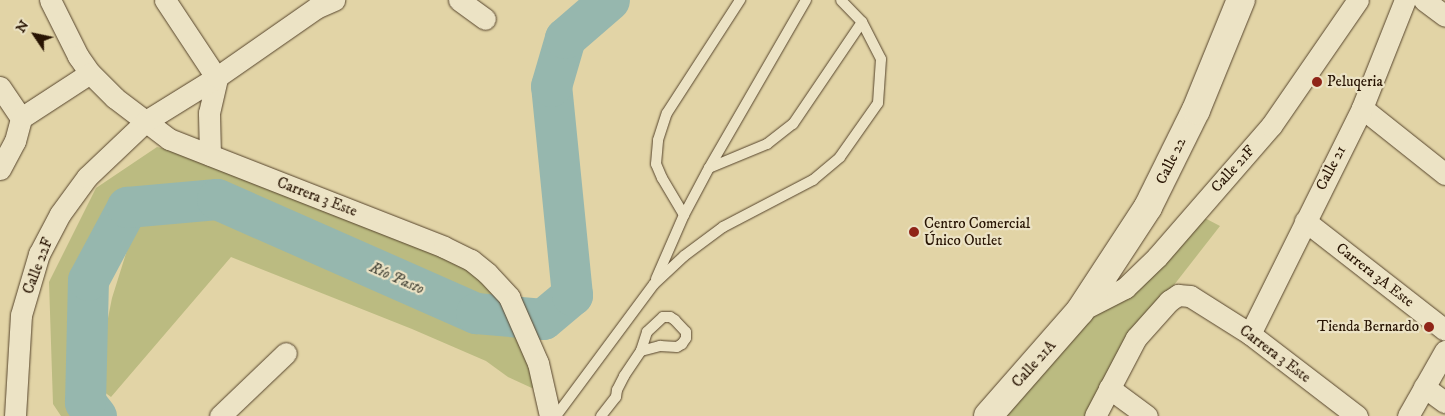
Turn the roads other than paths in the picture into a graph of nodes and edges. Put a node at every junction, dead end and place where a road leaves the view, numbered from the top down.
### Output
1 (50, 0) edge
2 (165, 0) edge
3 (334, 0) edge
4 (460, 0) edge
5 (740, 0) edge
6 (806, 0) edge
7 (842, 0) edge
8 (1241, 0) edge
9 (1358, 0) edge
10 (1405, 0) edge
11 (1424, 0) edge
12 (1445, 16) edge
13 (485, 19) dead end
14 (862, 22) junction
15 (90, 73) junction
16 (214, 73) junction
17 (0, 87) edge
18 (1362, 108) junction
19 (21, 118) junction
20 (146, 121) junction
21 (210, 155) junction
22 (709, 168) junction
23 (0, 169) edge
24 (1445, 174) edge
25 (684, 215) junction
26 (1305, 221) junction
27 (654, 284) junction
28 (1080, 311) junction
29 (1445, 330) edge
30 (1250, 334) junction
31 (642, 351) junction
32 (1445, 351) edge
33 (286, 353) dead end
34 (1424, 387) junction
35 (1110, 388) junction
36 (1445, 402) edge
37 (15, 416) edge
38 (220, 416) edge
39 (550, 416) edge
40 (556, 416) edge
41 (601, 416) edge
42 (988, 416) edge
43 (1095, 416) edge
44 (1148, 416) edge
45 (1356, 416) edge
46 (1408, 416) edge

1 - 15 street, Carrera 3 Este
2 - 16 street
3 - 16 street, Calle 22F
4 - 13 street
5 - 25 lane
6 - 22 lane
7 - 14 lane
8 - 28 main road, Calle 22
9 - 28 street, Calle 21F
10 - 18 street, Calle 21
11 - 12 street
14 - 22 lane
14 - 27 lane
15 - 19 street
15 - 20 street, Carrera 3 Este
16 - 20 street, Calle 22F
16 - 21 street
17 - 19 street
18 - 24 street
18 - 26 street, Calle 21
19 - 23 street
20 - 21 street, Carrera 3 Este
20 - 37 street, Calle 22F
21 - 39 street, Carrera 3 Este
22 - 25 lane
25 - 27 lane
26 - 29 street, Carrera 3A Este
26 - 30 street, Calle 21
27 - 40 lane
28 - 42 main road, Calle 21A
30 - 35 street, Carrera 3 Este
30 - 45 street, Carrera 3 Este
31 - 31 lane
31 - 41 lane
32 - 34 street
33 - 38 street
34 - 36 street
34 - 46 street
35 - 43 street
35 - 44 street

